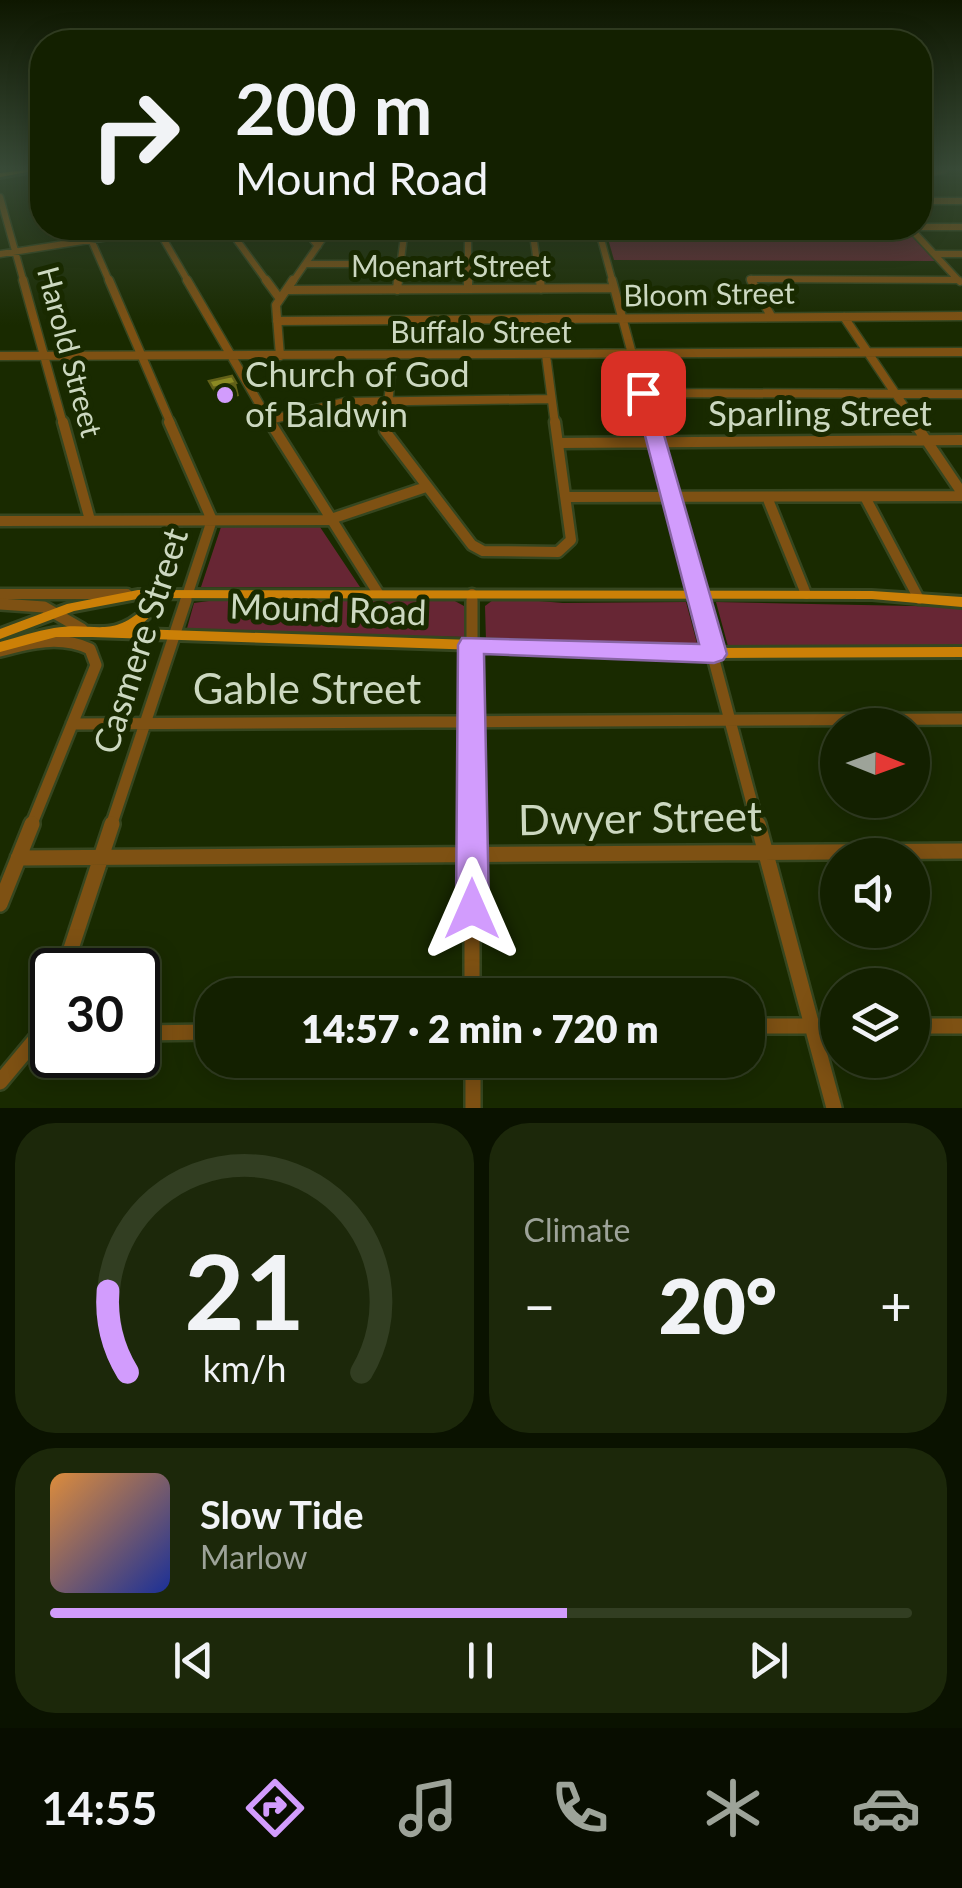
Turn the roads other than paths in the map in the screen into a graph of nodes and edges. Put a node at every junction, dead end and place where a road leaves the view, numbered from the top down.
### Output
1 (7, 222) edge
2 (932, 226) edge
3 (962, 227) edge
4 (91, 240) joint
5 (165, 240) edge
6 (237, 240) edge
7 (313, 240) edge
8 (322, 240) edge
9 (403, 240) edge
10 (468, 240) edge
11 (534, 240) edge
12 (601, 240) edge
13 (922, 240) edge
14 (318, 246) junction
15 (16, 252) junction
16 (0, 254) edge
17 (935, 254) junction
18 (962, 254) edge
19 (306, 264) junction
20 (400, 264) junction
21 (961, 283) edge
22 (614, 288) junction
23 (468, 289) junction
24 (541, 289) junction
25 (287, 290) junction
26 (397, 290) junction
27 (280, 299) junction
28 (771, 316) junction
29 (844, 316) junction
30 (962, 316) edge
31 (622, 318) junction
32 (277, 321) junction
33 (868, 352) junction
34 (962, 352) edge
35 (632, 354) junction
36 (44, 355) junction
37 (142, 355) junction
38 (393, 355) junction
39 (546, 355) junction
40 (0, 356) edge
41 (231, 356) junction
42 (280, 356) junction
43 (643, 393) junction
44 (896, 394) junction
45 (962, 394) edge
46 (551, 399) junction
47 (388, 400) junction
48 (269, 420) junction
49 (927, 440) junction
50 (962, 440) edge
51 (558, 442) junction
52 (656, 442) junction
53 (426, 487) junction
54 (962, 495) edge
55 (767, 496) junction
56 (672, 497) junction
57 (866, 497) junction
58 (566, 498) junction
59 (90, 520) junction
60 (212, 520) junction
61 (328, 520) junction
62 (0, 521) edge
63 (0, 594) edge
64 (138, 594) junction
65 (189, 594) junction
66 (378, 594) junction
67 (472, 594) junction
68 (806, 594) junction
69 (699, 596) junction
70 (920, 599) junction
71 (962, 602) edge
72 (0, 604) edge
73 (57, 613) junction
74 (92, 632) junction
75 (114, 633) junction
76 (0, 634) edge
77 (174, 636) junction
78 (471, 645) junction
79 (0, 649) edge
80 (962, 652) edge
81 (714, 654) junction
82 (731, 718) junction
83 (962, 719) edge
84 (472, 720) junction
85 (146, 723) junction
86 (72, 724) junction
87 (767, 851) junction
88 (962, 852) edge
89 (472, 854) junction
90 (101, 857) junction
91 (18, 858) junction
92 (0, 904) edge
93 (71, 948) edge
94 (472, 978) edge
95 (765, 1026) edge
96 (813, 1026) junction
97 (820, 1026) edge
98 (930, 1026) edge
99 (962, 1026) edge
100 (195, 1032) edge
101 (160, 1033) edge
102 (30, 1051) edge
103 (472, 1078) edge
104 (0, 1082) edge
105 (473, 1108) edge
106 (834, 1108) edge

1 - 15 street, Harold Street
2 - 3 street
4 - 15 street
4 - 37 street, Casmere Street
5 - 41 street
6 - 27 street
7 - 14 street
8 - 14 street
9 - 20 street
10 - 23 street
11 - 24 street
12 - 22 street
13 - 17 street
14 - 19 street
15 - 16 street
15 - 36 street, Harold Street
17 - 18 street
17 - 21 street
19 - 20 street
19 - 25 street
20 - 26 street
21 - 28 street
22 - 24 street, Moenart Street
22 - 31 street
23 - 24 street, Moenart Street
23 - 26 street, Moenart Street
25 - 26 street, Moenart Street
25 - 27 street
27 - 32 street
28 - 29 street, Bloom Street
28 - 31 street, Bloom Street
29 - 30 street, Bloom Street
29 - 33 street
31 - 32 street, Bloom Street
31 - 35 street
32 - 42 street
33 - 34 street, Buffalo Street
33 - 35 street, Buffalo Street
33 - 44 street
35 - 39 street, Buffalo Street
35 - 43 street
36 - 37 street, Buffalo Street
36 - 40 street, Buffalo Street
36 - 59 street, Harold Street
37 - 41 street, Buffalo Street
37 - 60 street, Casmere Street
38 - 39 street, Buffalo Street
38 - 42 street, Buffalo Street
38 - 47 street
39 - 46 street
41 - 42 street, Buffalo Street
41 - 48 street
43 - 44 street
43 - 52 street
44 - 45 street
44 - 49 street
46 - 47 street
46 - 51 street
47 - 48 street
47 - 53 street
48 - 61 street
49 - 50 street, Sparling Street
49 - 52 street, Sparling Street
49 - 54 street
51 - 52 street, Sparling Street
51 - 58 street
52 - 56 street
53 - 58 street
53 - 61 street
54 - 57 street
55 - 56 street
55 - 57 street
55 - 68 street
56 - 58 street
56 - 69 street
57 - 70 street
59 - 60 street
59 - 62 street
60 - 61 street
60 - 65 street, Casmere Street
61 - 66 street
63 - 64 street, Mound Road
64 - 65 main road, Mound Road
64 - 73 main road
64 - 75 main road
65 - 66 main road, Mound Road
65 - 77 street, Casmere Street
66 - 67 main road, Mound Road
67 - 69 main road, Mound Road
67 - 78 street
68 - 69 main road, Mound Road
68 - 70 main road, Mound Road
69 - 81 street
70 - 71 main road, Mound Road
72 - 73 street, Mound Road
73 - 74 street, Mound Road
73 - 76 main road
74 - 75 main road, Mound Road
74 - 79 main road
75 - 77 main road, Mound Road
77 - 78 main road, Mound Road
77 - 85 street, Casmere Street
78 - 81 main road, Mound Road
78 - 84 street
79 - 86 street
80 - 81 main road, Mound Road
81 - 82 street
82 - 83 street, Gable Street
82 - 84 street, Gable Street
82 - 87 street
84 - 85 street, Gable Street
84 - 89 street
85 - 86 street, Gable Street
85 - 90 street, Casmere Street
86 - 91 street
87 - 88 street, Dwyer Street
87 - 89 street, Dwyer Street
87 - 96 street
89 - 90 street, Dwyer Street
89 - 94 street
90 - 91 street, Dwyer Street
90 - 93 street, Casmere Street
91 - 92 street
95 - 96 street
96 - 97 street
96 - 106 street
98 - 99 street
100 - 101 street
102 - 104 street
103 - 105 street

